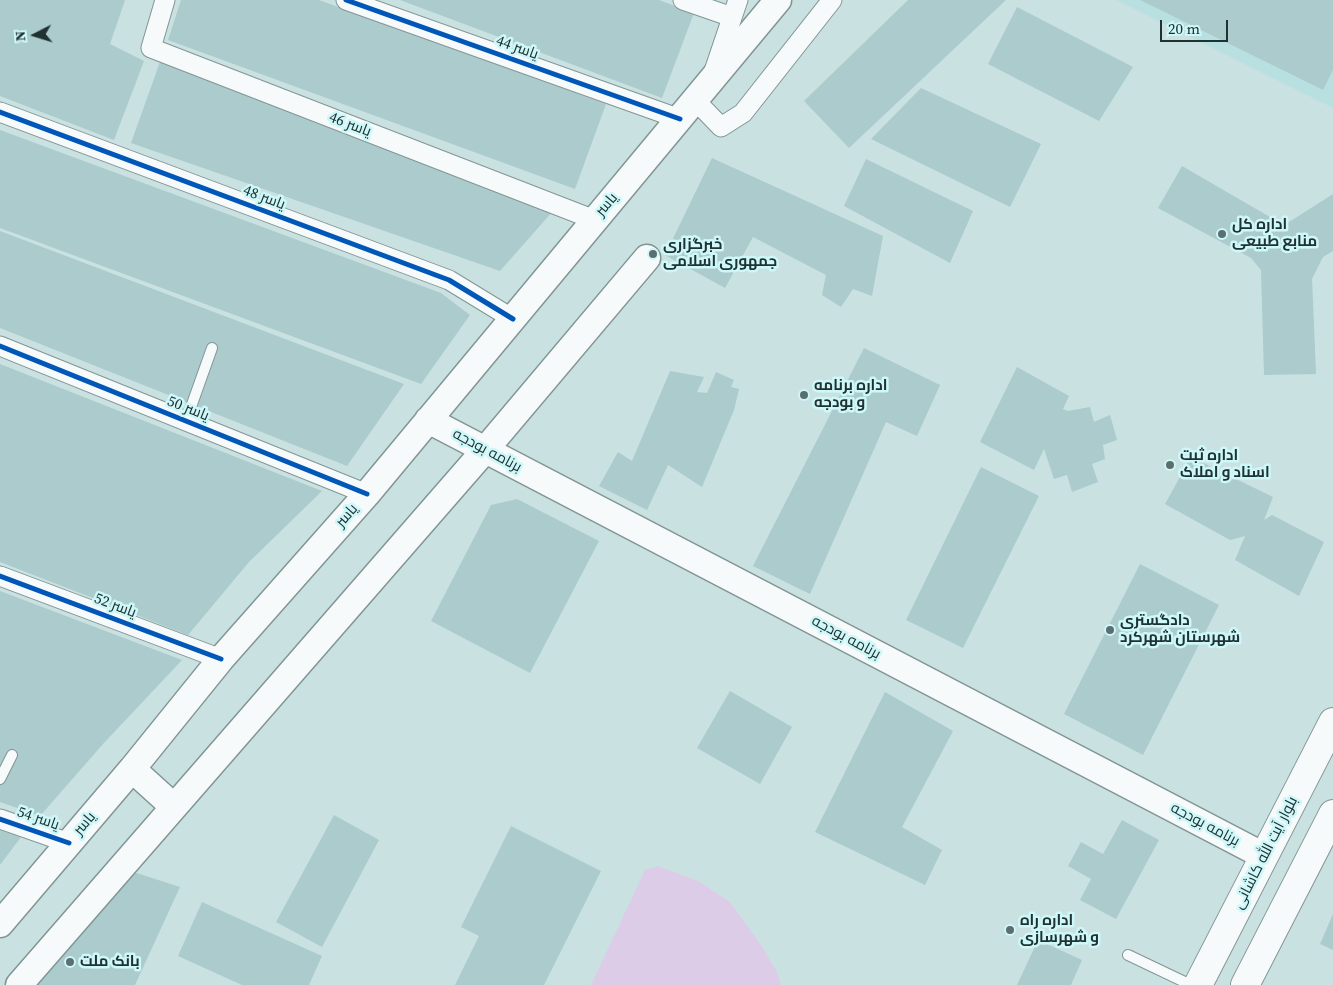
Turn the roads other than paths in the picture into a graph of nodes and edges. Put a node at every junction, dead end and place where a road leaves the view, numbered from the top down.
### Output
1 (164, 0) edge
2 (346, 0) edge
3 (683, 0) edge
4 (778, 0) edge
5 (832, 0) edge
6 (735, 9) edge
7 (695, 100) junction
8 (0, 112) edge
9 (595, 220) junction
10 (646, 258) dead end
11 (513, 319) junction
12 (0, 346) edge
13 (212, 348) dead end
14 (428, 420) junction
15 (186, 421) junction
16 (485, 450) junction
17 (367, 494) junction
18 (0, 576) edge
19 (221, 659) junction
20 (1333, 722) edge
21 (12, 755) dead end
22 (132, 769) junction
23 (0, 780) edge
24 (174, 807) junction
25 (1333, 814) edge
26 (0, 819) edge
27 (68, 843) junction
28 (1264, 856) junction
29 (0, 924) edge
30 (1128, 955) dead end
31 (19, 985) edge
32 (1191, 985) edge
33 (1198, 985) edge
34 (1245, 985) edge

1 - 9 street, یاسر 46
2 - 7 street, یاسر 44
3 - 6 street
4 - 7 main road, یاسر
5 - 7 street
6 - 7 street, یاسر
7 - 9 main road, یاسر
8 - 11 street, یاسر 48
9 - 11 main road, یاسر
10 - 16 main road
11 - 14 main road, یاسر
12 - 15 street, یاسر 50
13 - 15 lane
14 - 16 main road, برنامه بودجه
14 - 17 main road, یاسر
15 - 17 street, یاسر 50
16 - 24 main road
16 - 28 main road, برنامه بودجه
17 - 19 main road, یاسر
18 - 19 street, یاسر 52
19 - 22 main road, یاسر
20 - 28 main road, بلوار آیت الله کاشانی
21 - 23 lane
22 - 24 main road
22 - 27 main road, یاسر
24 - 31 main road
25 - 34 main road
26 - 27 street, یاسر 54
27 - 29 main road, یاسر
28 - 33 main road, بلوار آیت الله کاشانی
30 - 32 lane

